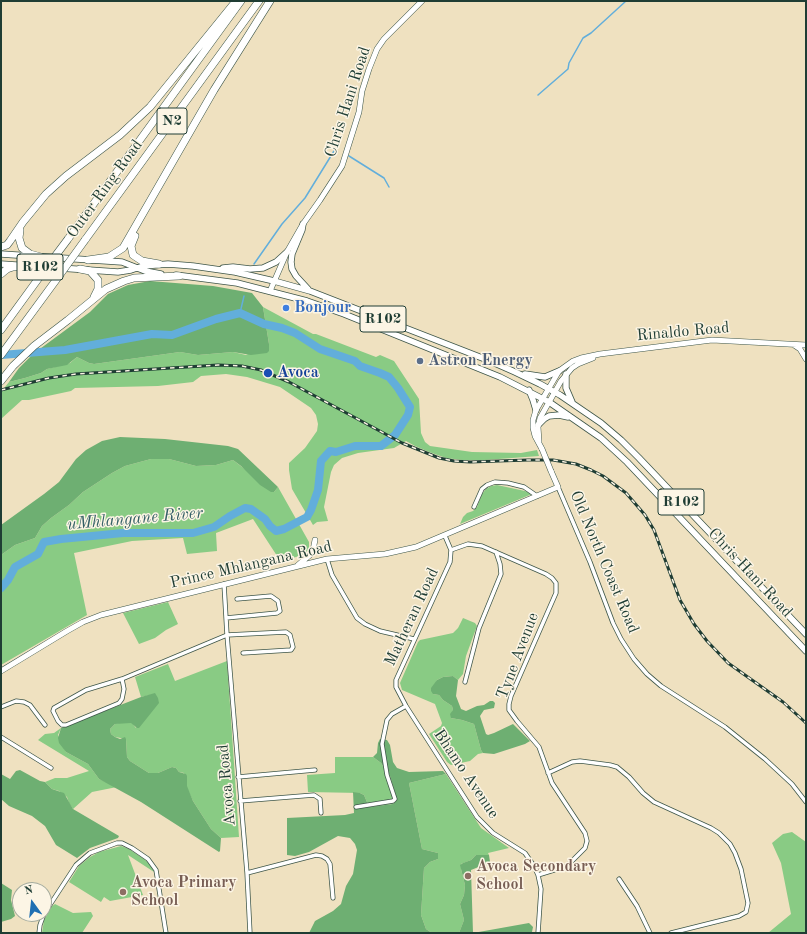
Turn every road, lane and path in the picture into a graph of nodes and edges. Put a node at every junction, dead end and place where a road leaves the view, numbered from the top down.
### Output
1 (236, 1) edge
2 (242, 1) edge
3 (259, 1) edge
4 (270, 1) edge
5 (422, 1) edge
6 (157, 188) junction
7 (23, 222) junction
8 (303, 224) junction
9 (1, 247) edge
10 (287, 252) junction
11 (1, 254) edge
12 (41, 257) junction
13 (88, 260) junction
14 (1, 264) edge
15 (159, 264) junction
16 (24, 266) junction
17 (136, 268) junction
18 (215, 268) junction
19 (80, 269) junction
20 (1, 274) edge
21 (179, 276) junction
22 (274, 281) junction
23 (270, 290) junction
24 (310, 291) junction
25 (91, 301) junction
26 (1, 330) edge
27 (793, 345) junction
28 (806, 345) edge
29 (610, 353) junction
30 (1, 355) edge
31 (806, 359) edge
32 (559, 371) junction
33 (515, 372) junction
34 (566, 374) junction
35 (1, 381) edge
36 (529, 390) junction
37 (552, 390) junction
38 (543, 398) junction
39 (549, 402) junction
40 (572, 404) junction
41 (536, 410) junction
42 (574, 419) junction
43 (538, 425) junction
44 (539, 444) junction
45 (558, 487) junction
46 (538, 496) junction
47 (474, 507) dead end
48 (445, 536) junction
49 (315, 540) dead end
50 (451, 550) junction
51 (496, 552) junction
52 (327, 559) junction
53 (297, 566) junction
54 (224, 584) junction
55 (237, 598) dead end
56 (226, 618) junction
57 (806, 634) edge
58 (227, 635) junction
59 (414, 639) junction
60 (806, 651) edge
61 (243, 653) dead end
62 (1, 671) edge
63 (122, 679) junction
64 (465, 682) dead end
65 (406, 706) junction
66 (1, 707) edge
67 (45, 725) dead end
68 (1, 737) edge
69 (51, 768) dead end
70 (315, 770) dead end
71 (548, 772) junction
72 (238, 777) junction
73 (240, 801) junction
74 (806, 802) edge
75 (356, 807) dead end
76 (321, 813) dead end
77 (247, 873) junction
78 (538, 875) junction
79 (618, 879) dead end
80 (333, 898) dead end
81 (39, 933) edge
82 (166, 933) edge
83 (250, 933) edge
84 (538, 933) edge
85 (650, 933) edge
86 (671, 933) edge

1 - 7 highway
2 - 26 highway, Outer Ring Road / N2, bridge
3 - 30 highway, Outer Ring Road / N2, bridge
4 - 6 highway
5 - 8 street, Chris Hani Road
6 - 13 highway
6 - 15 highway
7 - 9 highway
7 - 12 highway
8 - 10 street, Chris Hani Road
8 - 24 main road
10 - 18 main road
10 - 22 street, Chris Hani Road
11 - 12 main road, R102
12 - 13 main road, R102
13 - 17 main road, R102
14 - 16 main road, R102
15 - 17 main road, R102
15 - 18 main road, R102
16 - 19 main road, R102
16 - 20 highway
17 - 19 main road, R102
17 - 21 main road, R102
18 - 22 main road, R102
19 - 25 highway
21 - 23 main road, R102
21 - 25 highway
22 - 23 street, Chris Hani Road
22 - 24 main road, Chris Hani Road / R102
23 - 36 main road, Chris Hani Road / R102
24 - 33 main road, Chris Hani Road / R102
25 - 35 highway
27 - 28 street, Rinaldo Road
27 - 29 street, Rinaldo Road
27 - 31 street
29 - 32 street, Rinaldo Road
29 - 34 street, Rinaldo Road
32 - 33 main road
32 - 37 street, Rinaldo Road
33 - 37 main road, Chris Hani Road / R102
34 - 37 street, Rinaldo Road
34 - 40 main road
36 - 38 main road, Chris Hani Road / R102
36 - 41 main road
37 - 38 street, Rinaldo Road
37 - 39 street, Rinaldo Road
37 - 40 main road, Chris Hani Road / R102
38 - 39 main road, Chris Hani Road / R102
38 - 41 street, Old North Coast Road
39 - 42 main road, Chris Hani Road / R102
39 - 43 street, Old North Coast Road
40 - 57 main road, Chris Hani Road / R102
41 - 44 street, Old North Coast Road
42 - 43 main road
42 - 60 main road, Chris Hani Road / R102
43 - 44 street, Old North Coast Road
44 - 45 street, Old North Coast Road, bridge
45 - 46 street, Prince Mhlangana Road
45 - 74 street, Old North Coast Road
46 - 47 street
46 - 48 street, Prince Mhlangana Road
48 - 50 street, Matheran Road
48 - 52 street, Prince Mhlangana Road
49 - 53 street
50 - 51 street, Tyne Avenue
50 - 59 street, Matheran Road
51 - 64 street
51 - 71 street, Tyne Avenue
52 - 53 street, Prince Mhlangana Road
52 - 59 street
53 - 54 street, Prince Mhlangana Road
54 - 56 street, Avoca Road
54 - 62 street, Prince Mhlangana Road
55 - 56 street
56 - 58 street, Avoca Road
58 - 61 street
58 - 63 street
58 - 72 street, Avoca Road
59 - 65 street, Matheran Road
63 - 63 street
65 - 75 street
65 - 78 street, Bhamo Avenue
66 - 67 street
68 - 69 street
70 - 72 street
71 - 78 street, Tyne Avenue
71 - 86 street
72 - 73 street, Avoca Road
73 - 76 street
73 - 77 street, Avoca Road
77 - 80 street
77 - 83 street, Avoca Road
78 - 84 street, Bhamo Avenue
79 - 85 street
81 - 82 street

